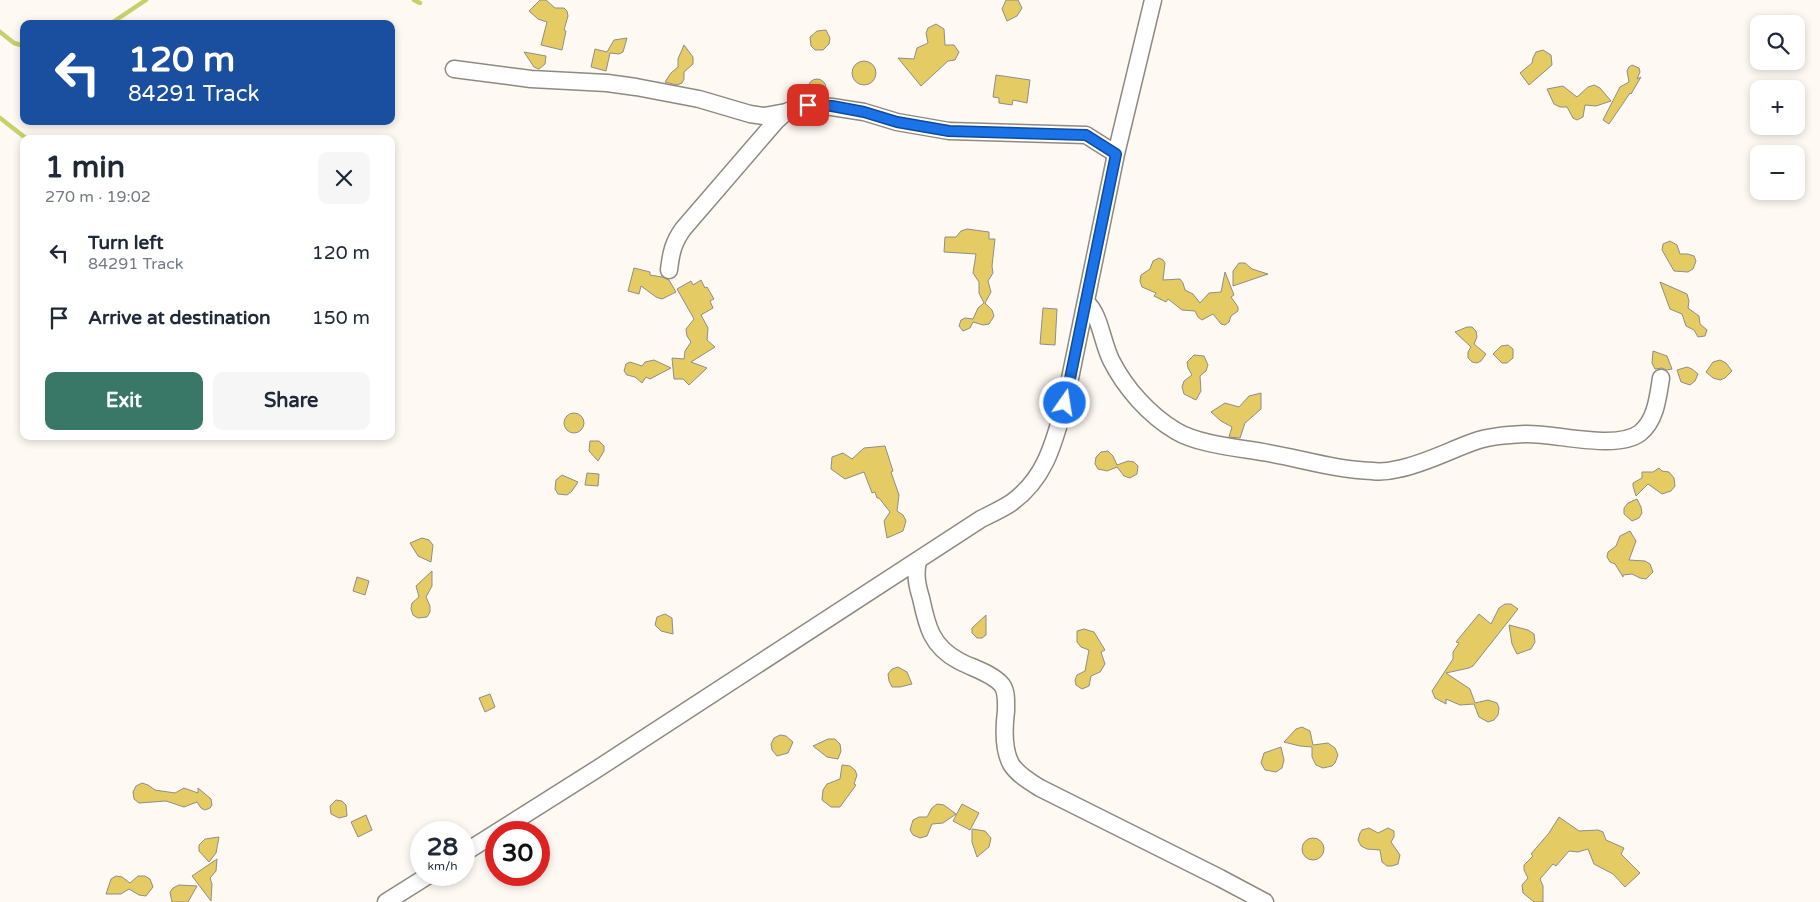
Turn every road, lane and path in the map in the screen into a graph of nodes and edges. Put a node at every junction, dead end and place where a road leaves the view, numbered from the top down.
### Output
1 (1154, 0) edge
2 (454, 69) dead end
3 (786, 112) junction
4 (1116, 154) junction
5 (670, 270) dead end
6 (1086, 302) junction
7 (1661, 378) dead end
8 (918, 561) junction
9 (475, 846) edge
10 (411, 886) edge
11 (386, 902) edge
12 (1265, 902) edge

1 - 4 street
2 - 3 street
3 - 4 street
3 - 5 street
4 - 6 street
6 - 7 street
6 - 8 street
8 - 9 street
8 - 12 street
10 - 11 street

